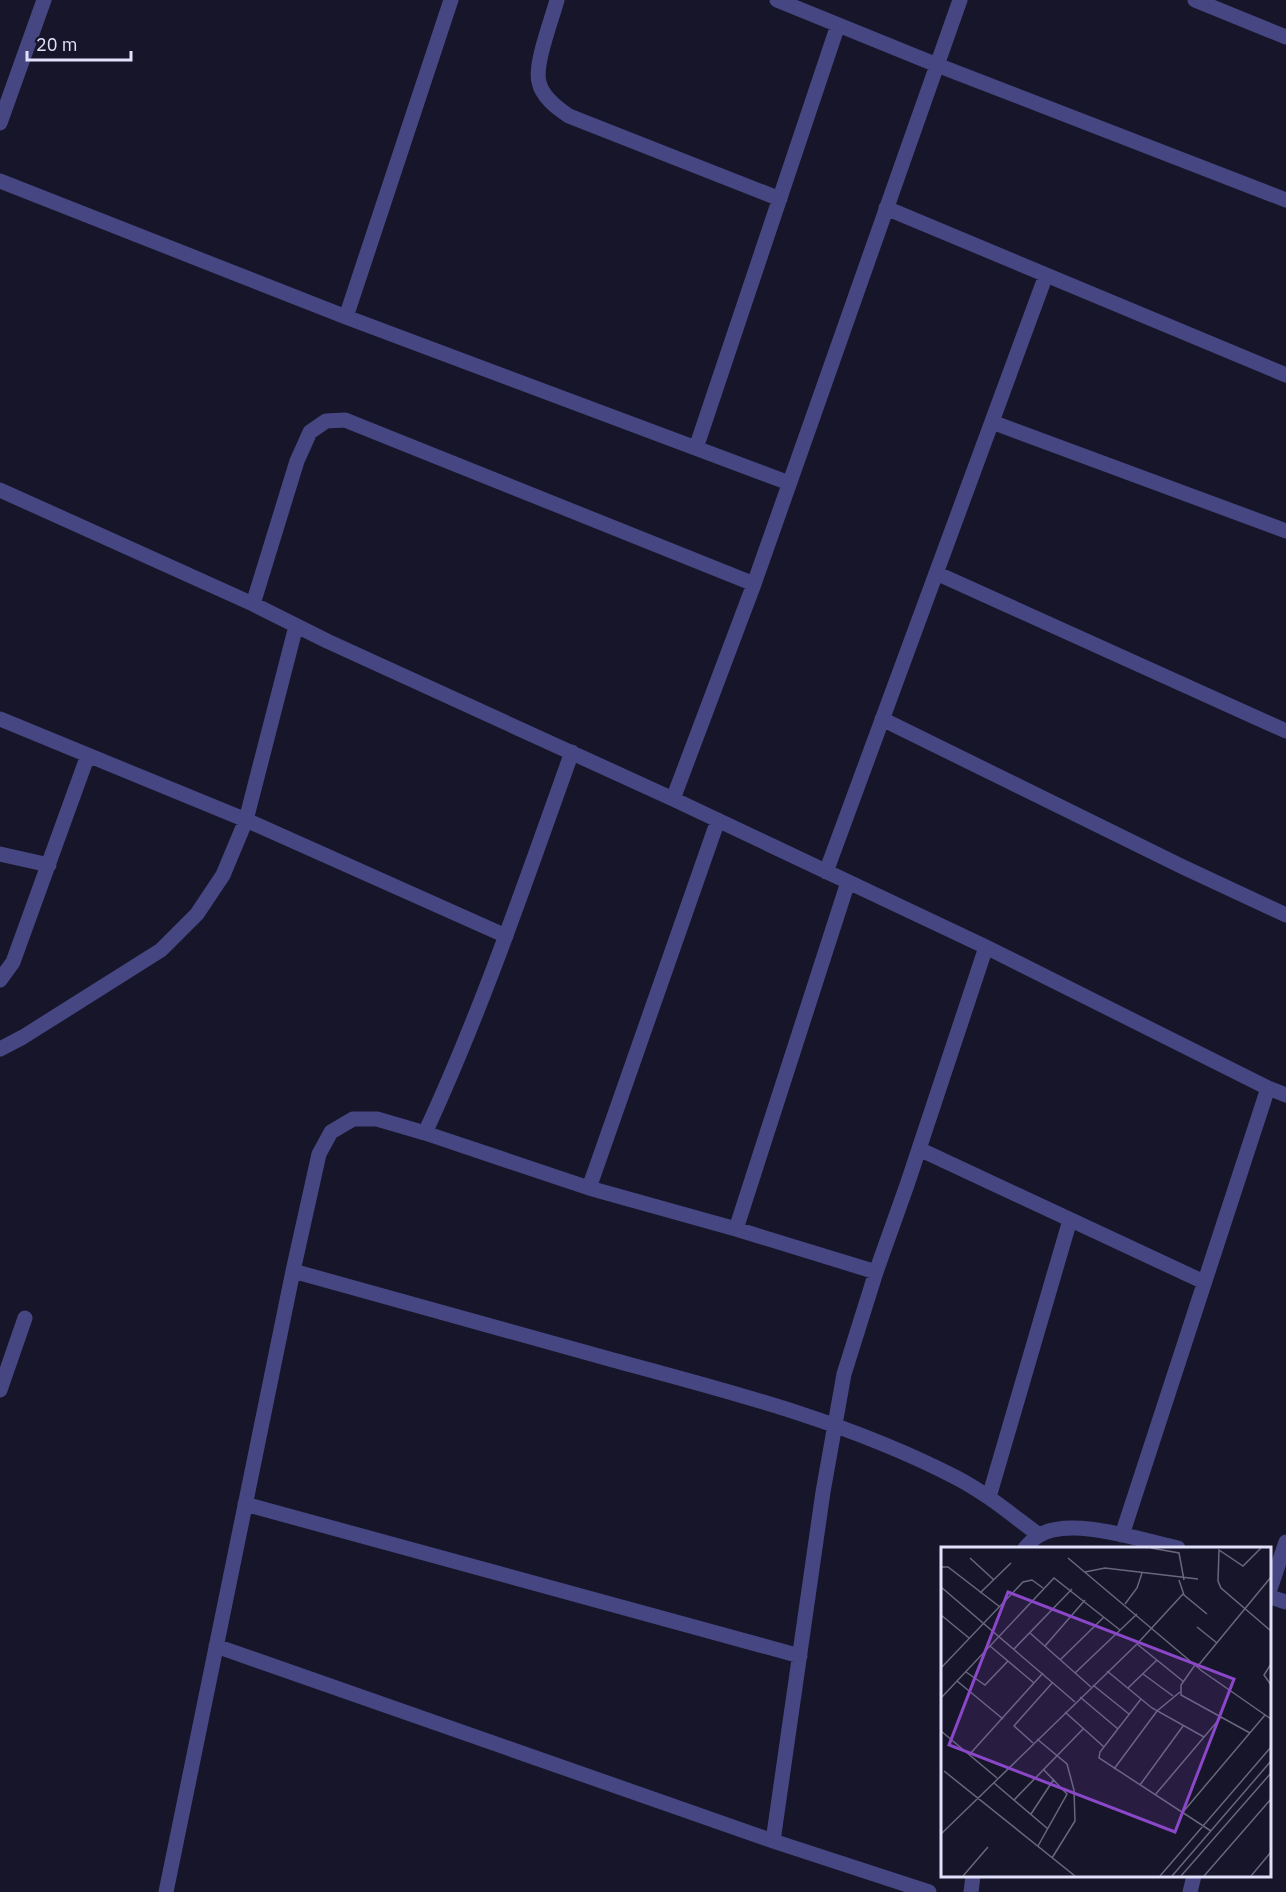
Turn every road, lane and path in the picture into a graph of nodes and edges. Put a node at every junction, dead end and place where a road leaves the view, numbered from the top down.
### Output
1 (44, 0) edge
2 (452, 0) edge
3 (557, 0) edge
4 (777, 0) edge
5 (960, 0) edge
6 (1195, 0) edge
7 (838, 25) junction
8 (1286, 37) edge
9 (937, 65) junction
10 (0, 123) edge
11 (0, 181) edge
12 (780, 199) junction
13 (1286, 201) edge
14 (886, 208) junction
15 (1046, 275) junction
16 (346, 317) junction
17 (1286, 375) edge
18 (992, 422) junction
19 (696, 448) junction
20 (789, 483) junction
21 (0, 490) edge
22 (1286, 531) edge
23 (936, 573) junction
24 (754, 584) junction
25 (254, 604) junction
26 (296, 626) junction
27 (0, 719) edge
28 (882, 719) junction
29 (1286, 731) edge
30 (572, 752) junction
31 (88, 755) junction
32 (673, 798) junction
33 (246, 820) junction
34 (718, 820) junction
35 (0, 854) edge
36 (49, 865) junction
37 (826, 872) junction
38 (848, 882) junction
39 (1286, 915) edge
40 (506, 936) junction
41 (986, 947) junction
42 (0, 980) edge
43 (0, 1049) edge
44 (1268, 1088) junction
45 (1286, 1095) edge
46 (425, 1133) junction
47 (919, 1149) junction
48 (589, 1188) junction
49 (1070, 1220) junction
50 (736, 1229) junction
51 (293, 1271) junction
52 (876, 1272) junction
53 (1204, 1282) junction
54 (25, 1318) dead end
55 (0, 1390) edge
56 (835, 1425) junction
57 (989, 1497) junction
58 (245, 1504) junction
59 (1039, 1535) junction
60 (1122, 1535) junction
61 (1286, 1542) edge
62 (1026, 1547) edge
63 (1174, 1547) edge
64 (1272, 1570) edge
65 (1271, 1598) edge
66 (1286, 1602) edge
67 (216, 1646) junction
68 (800, 1656) junction
69 (773, 1841) junction
70 (973, 1877) edge
71 (1194, 1877) edge
72 (166, 1892) edge
73 (929, 1892) edge
74 (971, 1892) edge
75 (1190, 1892) edge

1 - 10 street
2 - 16 street
3 - 12 street
4 - 7 street
5 - 9 street
6 - 8 street
7 - 9 street
7 - 12 street
9 - 13 street
9 - 14 street
11 - 16 street
12 - 19 street
14 - 15 street
14 - 20 street
15 - 17 street
15 - 18 street
16 - 19 street
18 - 22 street
18 - 23 street
19 - 20 street
20 - 24 street
21 - 25 street
23 - 28 street
23 - 29 street
24 - 25 street
24 - 32 street
25 - 26 street
26 - 30 street
26 - 33 street
27 - 31 street
28 - 37 street
28 - 39 street
30 - 32 street
30 - 40 street
31 - 33 street
31 - 36 street
32 - 34 street
33 - 40 street
33 - 43 street
34 - 37 street
34 - 48 street
35 - 36 street
36 - 42 street
37 - 38 street
38 - 41 street
38 - 50 street
40 - 46 street
41 - 44 street
41 - 47 street
44 - 45 street
44 - 53 street
46 - 48 street
46 - 51 street
47 - 49 street
47 - 52 street
48 - 50 street
49 - 53 street
49 - 57 street
50 - 52 street
51 - 56 street
51 - 58 street
52 - 56 street
53 - 60 street
54 - 55 street
56 - 57 street
56 - 68 street
57 - 59 street
58 - 67 street
58 - 68 street
59 - 60 street
59 - 62 street
60 - 63 street
61 - 64 street
65 - 66 street
67 - 69 street
67 - 72 street
68 - 69 street
69 - 73 street
70 - 74 street
71 - 75 street

